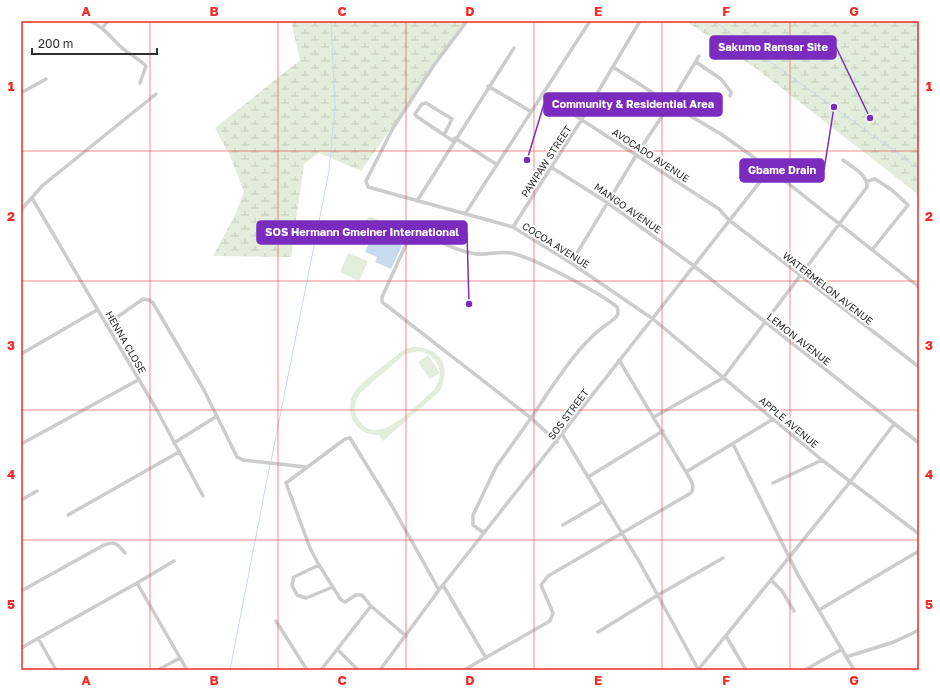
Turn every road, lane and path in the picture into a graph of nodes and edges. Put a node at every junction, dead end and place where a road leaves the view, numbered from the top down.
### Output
1 (90, 21) edge
2 (108, 21) edge
3 (468, 21) edge
4 (590, 21) edge
5 (640, 21) edge
6 (103, 27) junction
7 (514, 48) dead end
8 (699, 56) dead end
9 (696, 62) junction
10 (613, 67) junction
11 (46, 79) dead end
12 (140, 83) dead end
13 (488, 86) junction
14 (21, 93) edge
15 (156, 94) dead end
16 (542, 94) junction
17 (730, 96) dead end
18 (670, 104) junction
19 (530, 111) junction
20 (582, 119) junction
21 (444, 135) junction
22 (454, 140) junction
23 (637, 154) junction
24 (843, 160) dead end
25 (496, 164) junction
26 (551, 167) junction
27 (770, 169) junction
28 (868, 181) junction
29 (32, 198) junction
30 (417, 201) junction
31 (608, 202) junction
32 (21, 210) edge
33 (465, 214) junction
34 (729, 220) junction
35 (839, 225) junction
36 (513, 227) junction
37 (872, 250) junction
38 (571, 263) junction
39 (694, 266) junction
40 (800, 276) junction
41 (919, 287) edge
42 (97, 310) junction
43 (652, 319) junction
44 (766, 323) junction
45 (106, 325) junction
46 (21, 354) edge
47 (619, 360) junction
48 (919, 367) edge
49 (723, 378) junction
50 (138, 380) junction
51 (218, 416) junction
52 (654, 417) junction
53 (531, 418) junction
54 (773, 420) junction
55 (894, 424) junction
56 (663, 431) junction
57 (562, 434) junction
58 (557, 442) junction
59 (919, 442) edge
60 (22, 443) dead end
61 (174, 443) junction
62 (733, 444) junction
63 (179, 452) junction
64 (822, 460) junction
65 (306, 466) junction
66 (686, 472) junction
67 (588, 477) junction
68 (850, 482) junction
69 (773, 483) dead end
70 (37, 491) dead end
71 (203, 496) dead end
72 (21, 500) edge
73 (602, 502) junction
74 (68, 515) dead end
75 (563, 525) dead end
76 (622, 533) junction
77 (484, 534) junction
78 (919, 534) edge
79 (919, 551) edge
80 (125, 553) dead end
81 (790, 557) junction
82 (723, 558) dead end
83 (174, 561) dead end
84 (319, 565) junction
85 (771, 580) junction
86 (137, 583) junction
87 (443, 585) junction
88 (333, 587) junction
89 (439, 590) junction
90 (21, 591) edge
91 (658, 595) junction
92 (372, 606) junction
93 (819, 610) junction
94 (794, 611) dead end
95 (276, 621) dead end
96 (919, 630) edge
97 (598, 632) dead end
98 (406, 636) junction
99 (726, 636) junction
100 (38, 638) junction
101 (21, 648) edge
102 (842, 649) junction
103 (338, 650) junction
104 (846, 657) junction
105 (180, 658) junction
106 (486, 658) junction
107 (56, 670) edge
108 (158, 670) edge
109 (186, 670) edge
110 (307, 670) edge
111 (321, 670) edge
112 (358, 670) edge
113 (380, 670) edge
114 (464, 670) edge
115 (698, 670) edge
116 (746, 670) edge
117 (805, 670) edge
118 (854, 670) edge

1 - 6 street
2 - 6 street
3 - 30 street, COCOA AVENUE
4 - 16 street
5 - 10 street, PAWPAW STREET
6 - 12 street
7 - 13 street
8 - 9 street
9 - 17 street
9 - 18 street
10 - 18 street
10 - 20 street, PAWPAW STREET
11 - 14 street
13 - 19 street
13 - 22 street
15 - 29 street
16 - 19 street
16 - 20 street, AVOCADO AVENUE
18 - 23 street
18 - 27 street
19 - 25 street
20 - 23 street, AVOCADO AVENUE
20 - 26 street, PAWPAW STREET
21 - 21 street
21 - 22 street
22 - 25 street
22 - 30 street
23 - 31 street
23 - 34 street, AVOCADO AVENUE
24 - 28 street
25 - 33 street
26 - 31 street, MANGO AVENUE
26 - 36 street, PAWPAW STREET
27 - 34 street, SOS STREET
27 - 35 street
28 - 35 street
28 - 37 street
29 - 32 street
29 - 42 street, HENNA CLOSE
30 - 33 street, COCOA AVENUE
31 - 38 street
31 - 39 street, MANGO AVENUE
33 - 36 street, COCOA AVENUE
34 - 39 street, SOS STREET
34 - 40 street, WATERMELON AVENUE
35 - 37 street
35 - 40 street
36 - 38 street, COCOA AVENUE
37 - 41 street
38 - 43 street, COCOA AVENUE
39 - 43 street, SOS STREET
39 - 44 street, LEMON AVENUE
40 - 44 street
40 - 48 street, WATERMELON AVENUE
42 - 45 street, HENNA CLOSE
42 - 46 street
43 - 47 street, SOS STREET
43 - 49 street, APPLE AVENUE
44 - 49 street
44 - 55 street, LEMON AVENUE
45 - 50 street, HENNA CLOSE
45 - 51 street
47 - 52 street
47 - 57 street, SOS STREET
49 - 52 street
49 - 54 street, APPLE AVENUE
50 - 60 street
50 - 61 street, HENNA CLOSE
51 - 61 street
51 - 65 street
52 - 56 street
53 - 53 street
53 - 58 street
53 - 77 street
54 - 62 street
54 - 64 street, APPLE AVENUE
55 - 59 street, LEMON AVENUE
55 - 68 street
56 - 66 street
56 - 67 street
57 - 58 street, SOS STREET
57 - 67 street
58 - 77 street, SOS STREET
61 - 63 street, HENNA CLOSE
62 - 66 street
62 - 81 street
63 - 71 street, HENNA CLOSE
63 - 74 street
64 - 68 street, APPLE AVENUE
64 - 69 street
65 - 84 street
65 - 89 street
66 - 76 street
67 - 73 street
68 - 78 street, APPLE AVENUE
68 - 81 street
70 - 72 street
73 - 75 street
73 - 76 street
76 - 91 street
76 - 106 street
77 - 87 street, SOS STREET
79 - 93 street
80 - 90 street
81 - 85 street
81 - 93 street
82 - 91 street
83 - 86 street
84 - 88 street
84 - 88 street
85 - 94 street
85 - 99 street
86 - 100 street
86 - 105 street
87 - 89 street, SOS STREET
87 - 106 street
88 - 92 street
89 - 98 street, SOS STREET
91 - 97 street
91 - 115 street
92 - 98 street
92 - 103 street
93 - 102 street
95 - 110 street
96 - 104 street
98 - 113 street, SOS STREET
99 - 115 street
99 - 116 street
100 - 101 street
100 - 107 street
102 - 104 street
102 - 117 street
103 - 111 street
103 - 112 street
104 - 118 street
105 - 108 street
105 - 109 street
106 - 114 street

